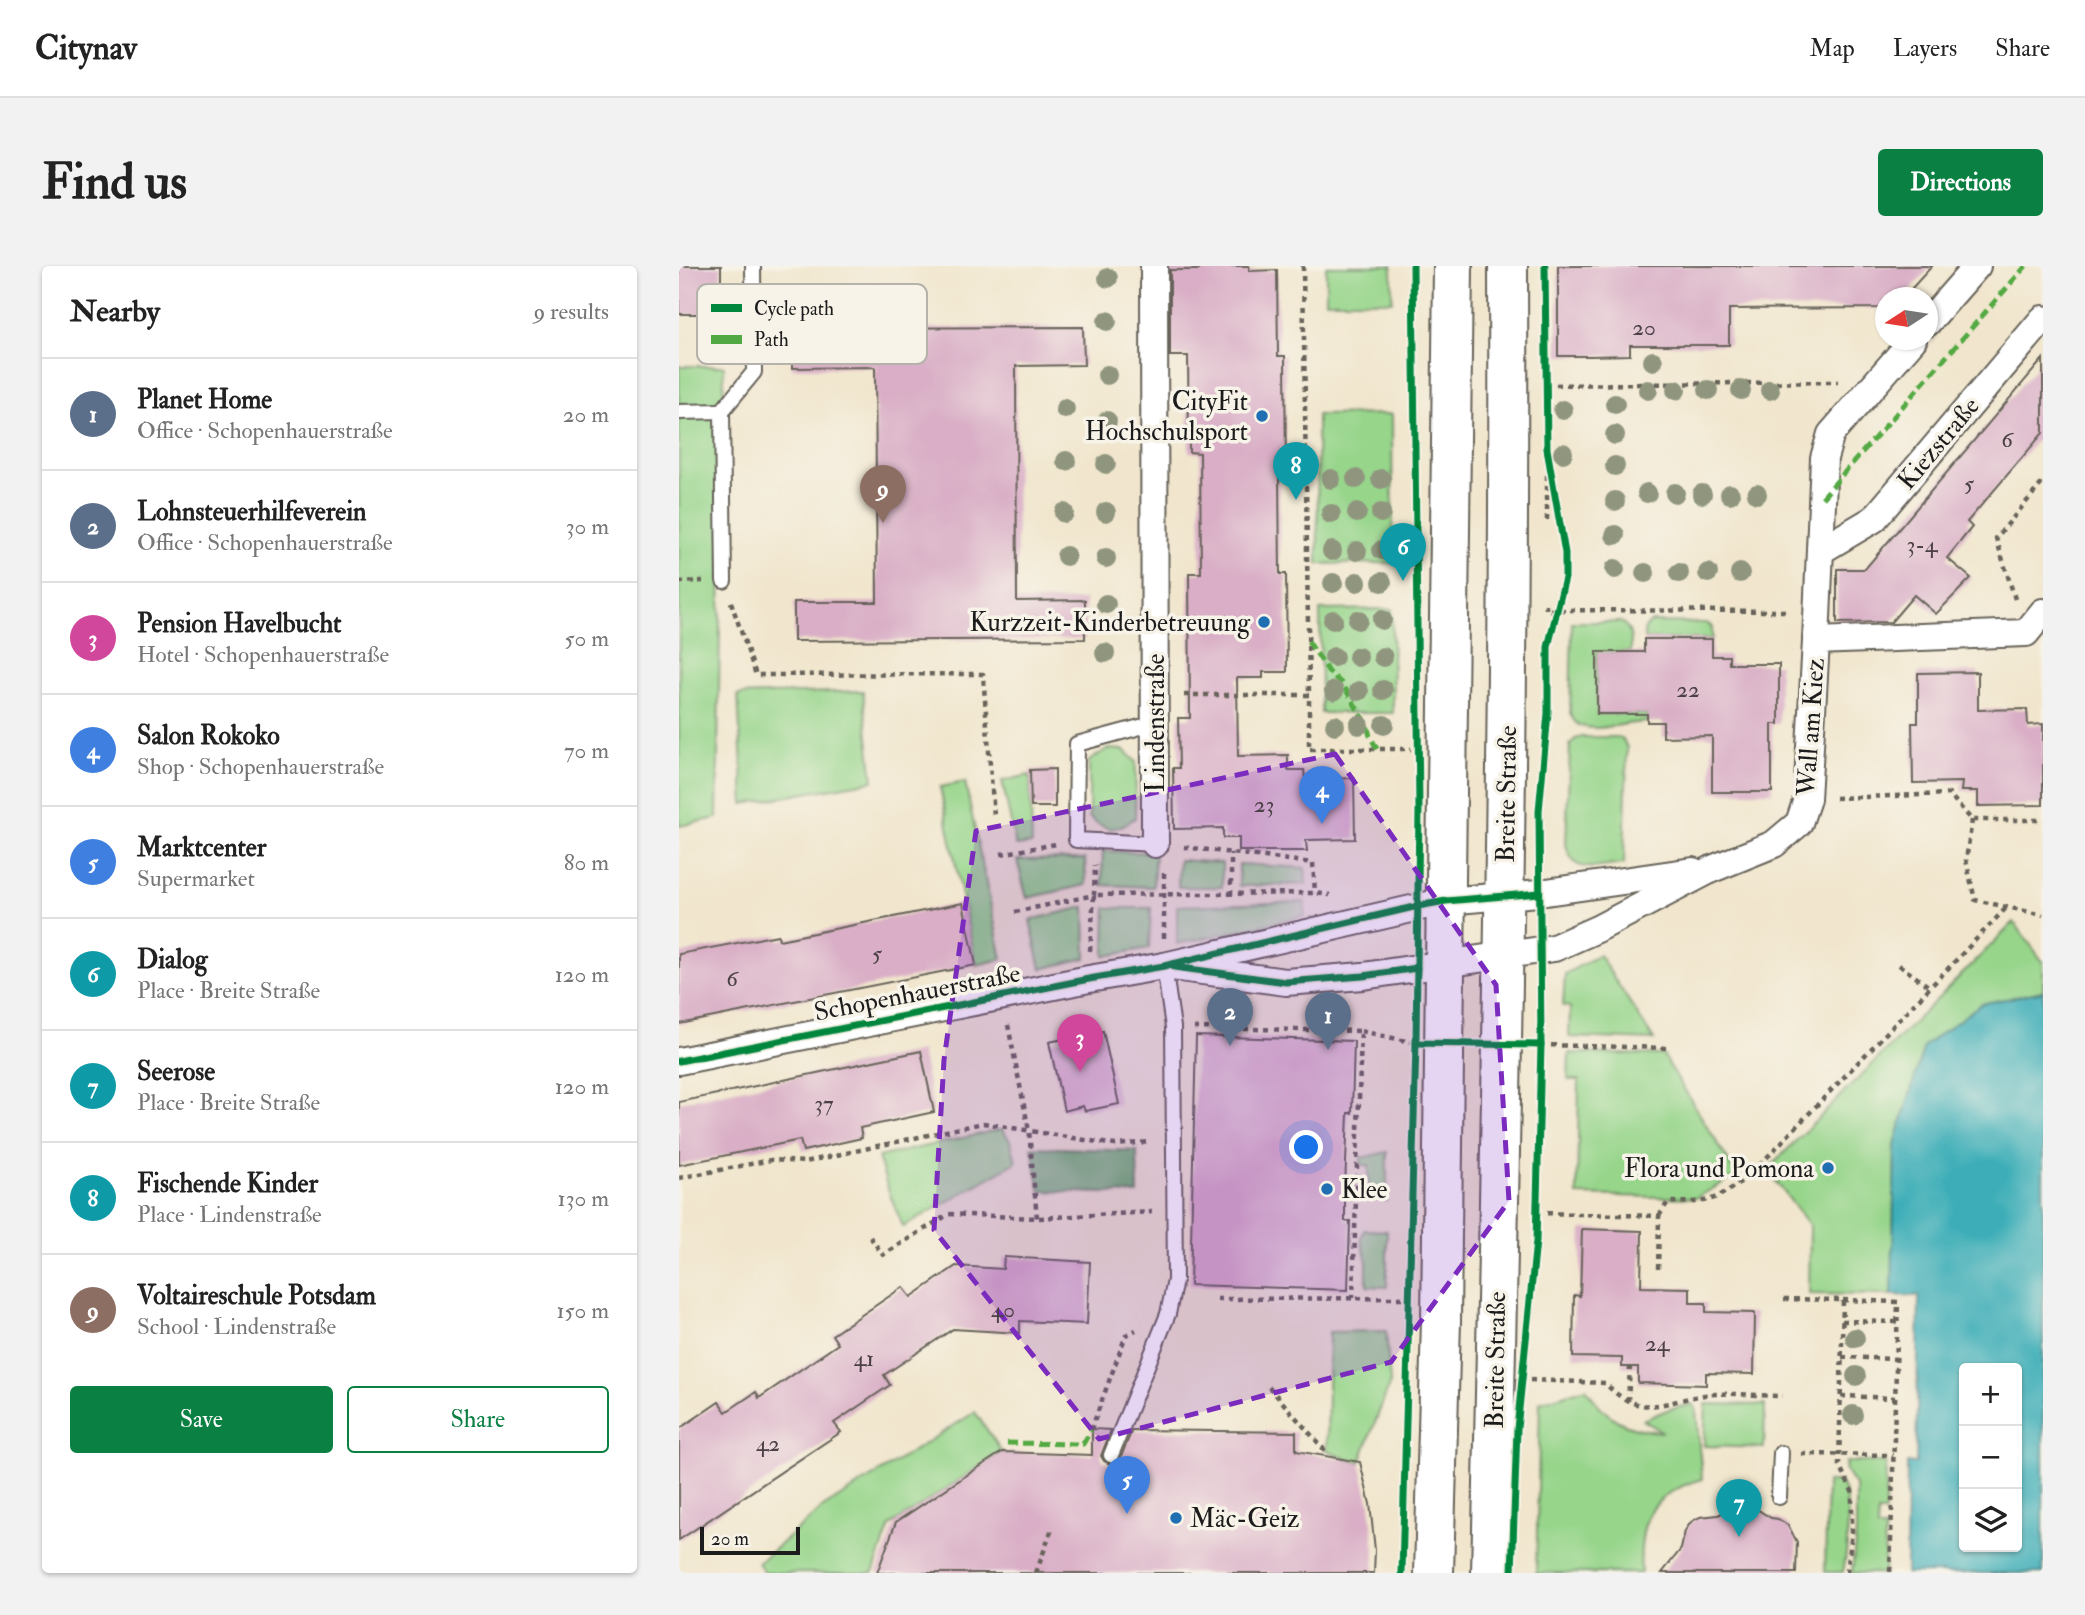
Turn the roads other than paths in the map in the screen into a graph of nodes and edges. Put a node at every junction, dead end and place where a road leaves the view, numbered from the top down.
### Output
1 (753, 266) edge
2 (1154, 266) edge
3 (1453, 266) edge
4 (1509, 266) edge
5 (1977, 266) edge
6 (753, 284) edge
7 (1938, 310) edge
8 (2043, 319) edge
9 (1904, 350) edge
10 (754, 364) edge
11 (722, 411) junction
12 (679, 412) edge
13 (1819, 551) junction
14 (724, 581) road end
15 (2043, 612) edge
16 (1816, 641) junction
17 (1155, 723) junction
18 (1156, 844) joint
19 (1712, 869) junction
20 (1505, 896) junction
21 (1447, 901) junction
22 (1503, 956) junction
23 (1445, 964) junction
24 (1164, 966) junction
25 (679, 1061) edge
26 (1781, 1453) road end
27 (1111, 1455) dead end
28 (1779, 1497) dead end
29 (1433, 1573) edge
30 (1490, 1573) edge

1 - 6 lane
2 - 17 street, Lindenstraße
3 - 21 main road, Breite Straße
4 - 20 main road, Breite Straße
5 - 7 street
8 - 13 street, Kiezstraße
9 - 13 street
10 - 11 lane
11 - 12 lane
11 - 14 lane
13 - 16 street
15 - 16 street, Wall am Kiez
16 - 19 street, Wall am Kiez
17 - 18 street, Lindenstraße
17 - 18 lane
19 - 20 street, Wall am Kiez
19 - 22 street, Wall am Kiez
20 - 21 street, Wall am Kiez
20 - 22 main road, Breite Straße
21 - 23 main road, Breite Straße
21 - 24 street, Schopenhauerstraße
22 - 23 street, Schopenhauerstraße
22 - 30 main road, Breite Straße
23 - 24 street, Schopenhauerstraße
23 - 29 main road, Breite Straße
24 - 25 street, Schopenhauerstraße
24 - 27 lane
26 - 28 lane

